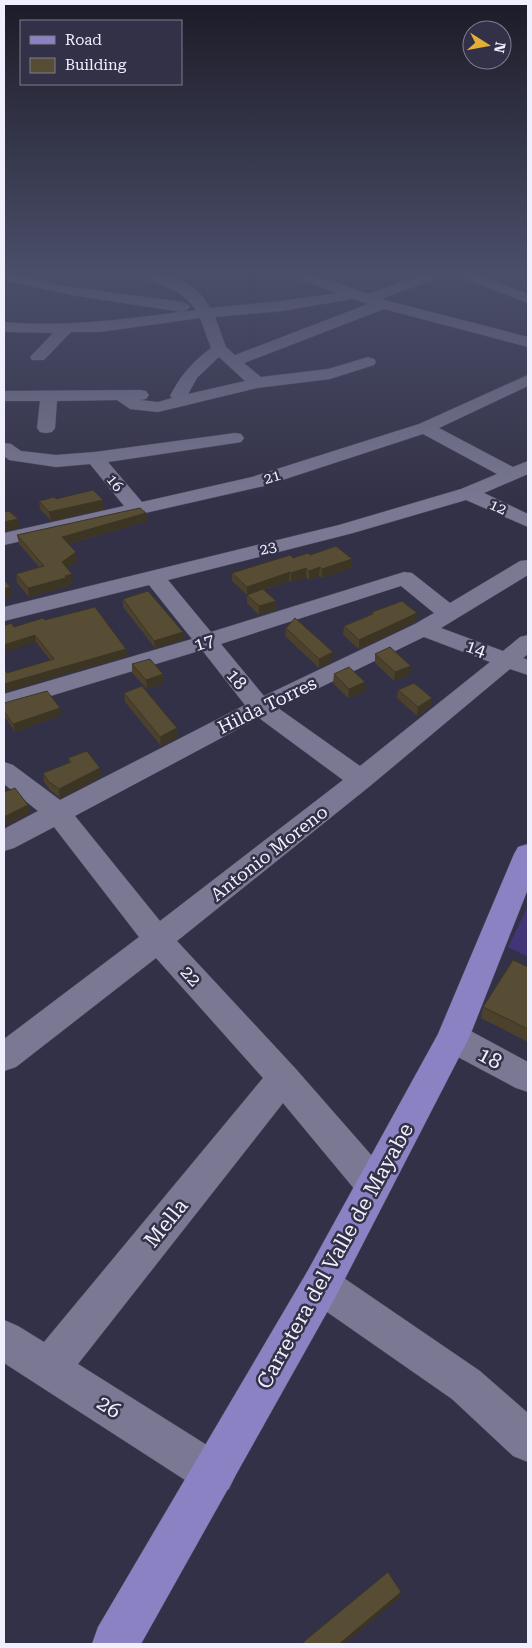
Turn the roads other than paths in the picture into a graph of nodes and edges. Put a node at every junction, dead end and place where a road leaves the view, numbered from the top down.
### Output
1 (44, 351) edge
2 (218, 351) edge
3 (220, 351) edge
4 (258, 351) edge
5 (38, 357) dead end
6 (234, 361) junction
7 (368, 362) dead end
8 (528, 380) edge
9 (257, 383) junction
10 (4, 396) edge
11 (49, 396) junction
12 (176, 400) junction
13 (46, 428) dead end
14 (425, 428) junction
15 (235, 438) dead end
16 (194, 444) junction
17 (4, 448) edge
18 (95, 458) junction
19 (520, 471) edge
20 (468, 493) junction
21 (136, 508) junction
22 (528, 521) edge
23 (4, 539) edge
24 (528, 566) edge
25 (154, 577) junction
26 (449, 613) junction
27 (4, 614) edge
28 (423, 629) junction
29 (205, 642) junction
30 (528, 642) edge
31 (517, 664) edge
32 (4, 702) edge
33 (260, 707) junction
34 (9, 780) edge
35 (361, 780) junction
36 (57, 812) junction
37 (4, 841) edge
38 (528, 854) edge
39 (159, 941) junction
40 (452, 1038) junction
41 (4, 1057) edge
42 (283, 1078) junction
43 (528, 1078) edge
44 (374, 1185) junction
45 (321, 1285) junction
46 (4, 1340) edge
47 (49, 1368) junction
48 (528, 1441) edge
49 (214, 1474) junction
50 (115, 1644) edge

1 - 5 street
2 - 12 street
3 - 6 street
4 - 6 street
6 - 9 street
7 - 9 street
8 - 14 street, 21
9 - 12 street
10 - 11 street
11 - 12 street
11 - 13 street
12 - 16 street
14 - 19 street
14 - 21 street, 21
15 - 16 street
16 - 18 street
17 - 18 street
18 - 21 street, 16
19 - 20 street, 23
20 - 22 street, 12
20 - 25 street, 23
21 - 23 street, 21
24 - 26 street, Hilda Torres
25 - 27 street, 23
25 - 29 street, 18
26 - 28 street, Hilda Torres
26 - 29 street, 17
28 - 31 street, 14
28 - 33 street, Hilda Torres
29 - 32 street, 17
29 - 33 street, 18
30 - 31 street, Antonio Moreno
31 - 35 street, Antonio Moreno
33 - 35 street, 18
33 - 36 street, Hilda Torres
34 - 36 street, 22
35 - 39 street, Antonio Moreno
36 - 37 street, Hilda Torres
36 - 39 street, 22
38 - 40 main road, Carretera del Valle de Mayabe
39 - 41 street, Antonio Moreno
39 - 42 street, 22
40 - 43 street, 18
40 - 44 main road, Carretera del Valle de Mayabe
42 - 44 street, 22
42 - 47 street, Mella
44 - 45 main road, Carretera del Valle de Mayabe
45 - 48 street
45 - 49 main road, Carretera del Valle de Mayabe
46 - 47 street, 26
47 - 49 street, 26
49 - 50 main road, Carretera del Valle de Mayabe

